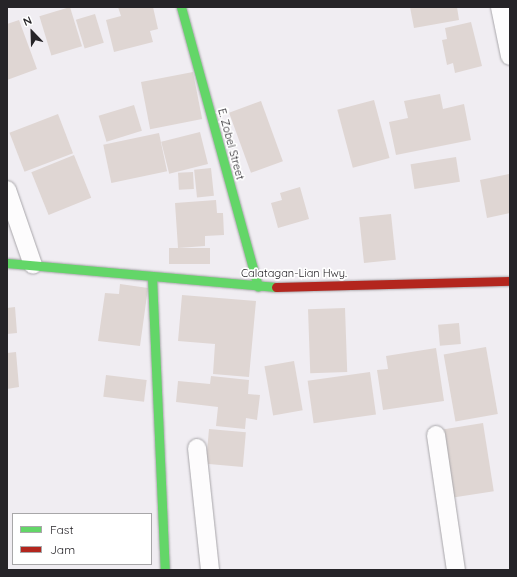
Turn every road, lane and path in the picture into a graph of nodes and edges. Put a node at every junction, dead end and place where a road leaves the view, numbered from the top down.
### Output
1 (181, 7) edge
2 (500, 7) edge
3 (510, 56) edge
4 (7, 190) edge
5 (7, 263) edge
6 (33, 265) junction
7 (152, 277) junction
8 (510, 281) edge
9 (258, 288) junction
10 (436, 435) dead end
11 (197, 448) dead end
12 (165, 570) edge
13 (210, 570) edge
14 (456, 570) edge

1 - 9 street, E. Zobel Street
2 - 3 street
4 - 6 street
5 - 6 street, Calatagan-Lian Hwy.
6 - 7 street, Calatagan-Lian Hwy.
7 - 9 street, Calatagan-Lian Hwy.
7 - 12 street
8 - 9 street, Calatagan-Lian Hwy.
10 - 14 street
11 - 13 street

